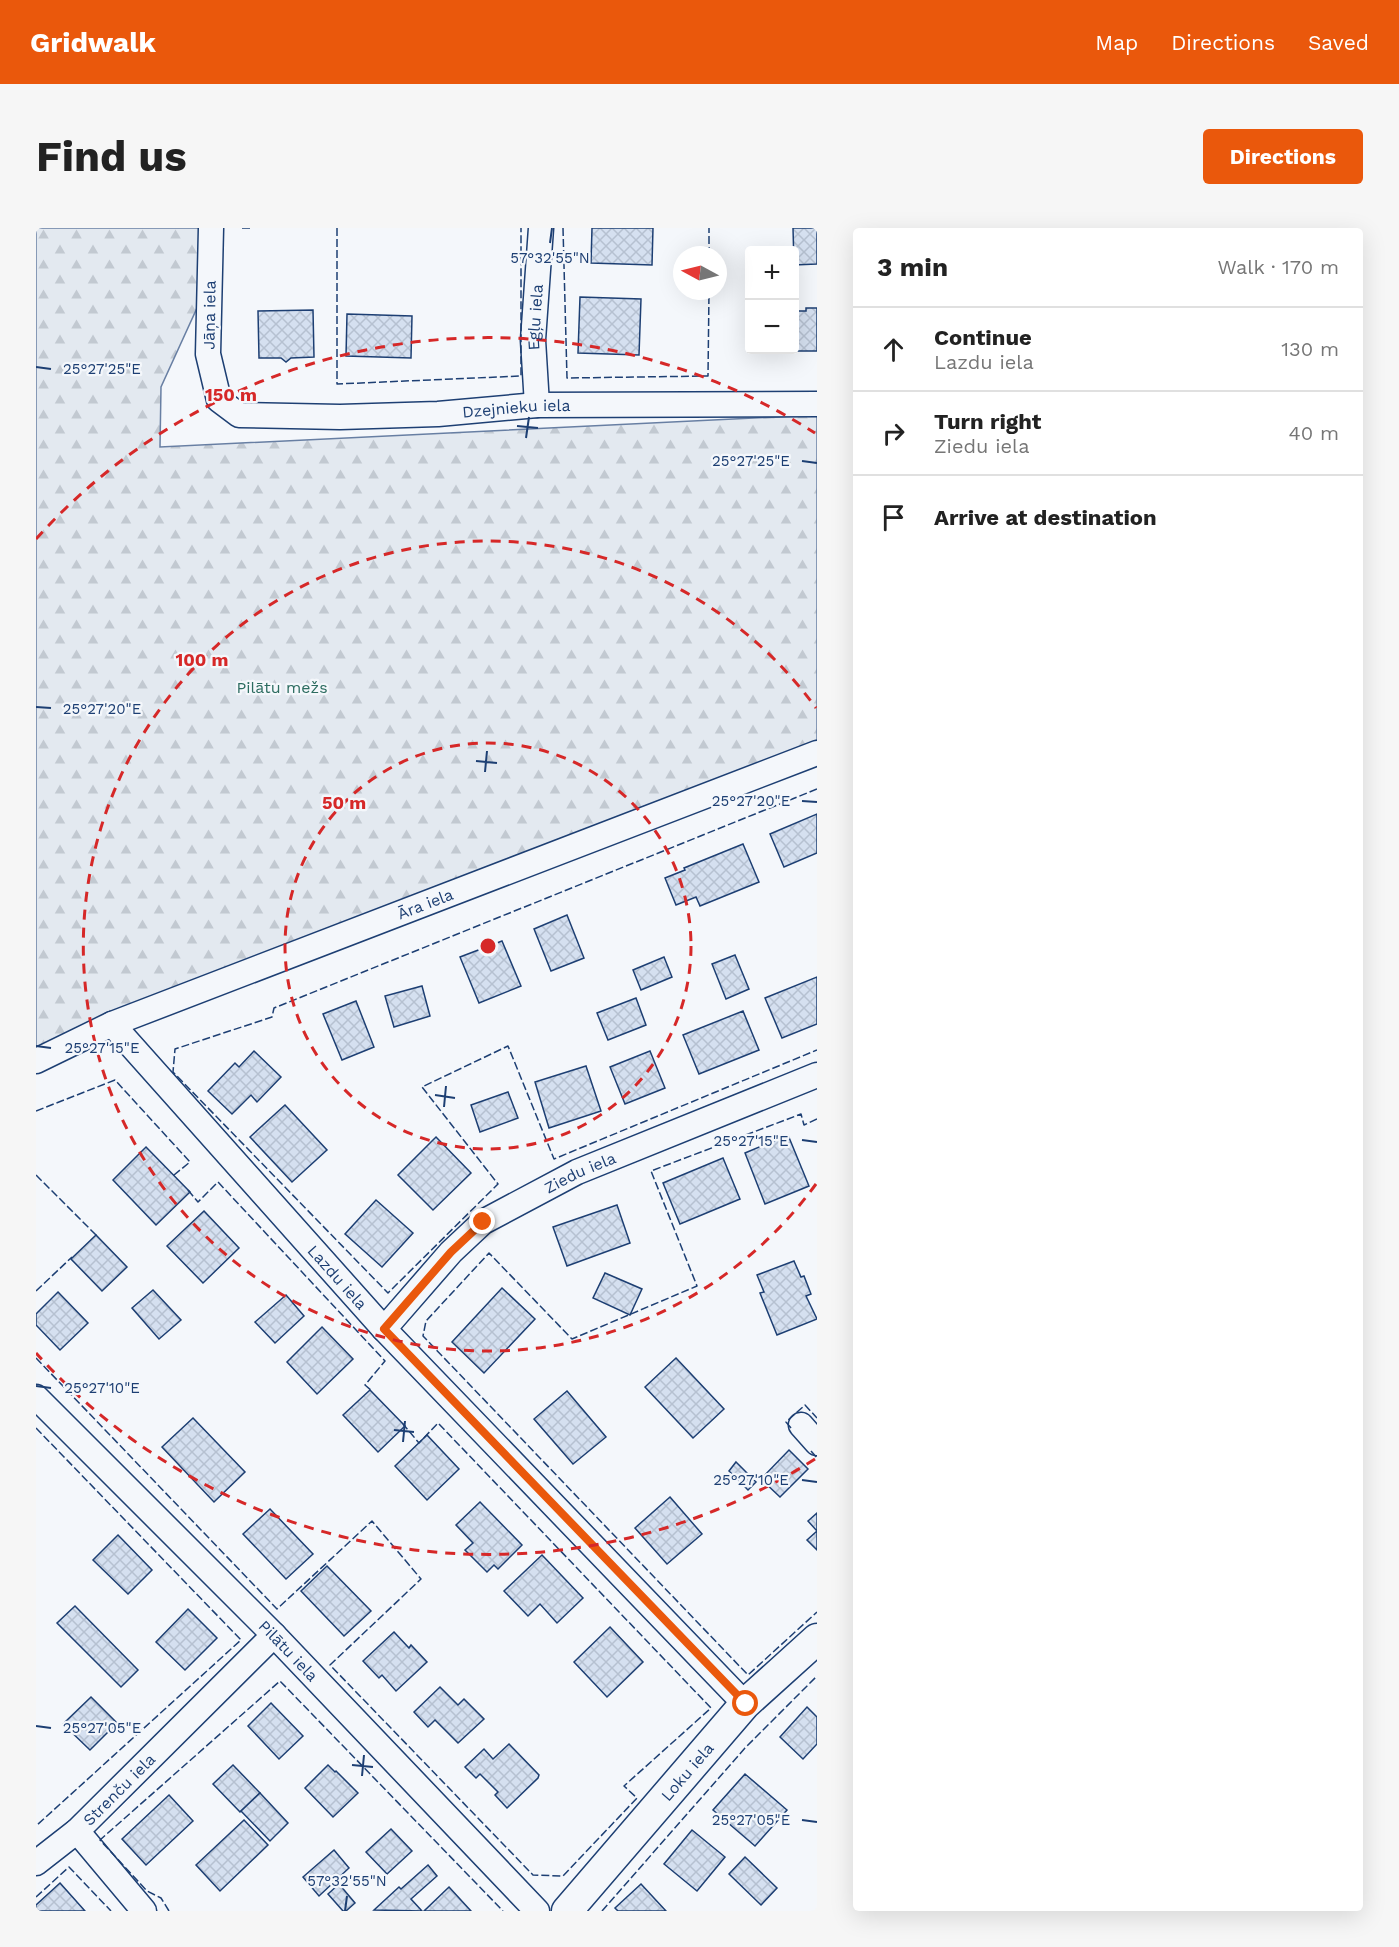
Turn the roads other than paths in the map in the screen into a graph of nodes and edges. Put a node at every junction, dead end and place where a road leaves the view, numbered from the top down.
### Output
1 (211, 228) edge
2 (541, 228) edge
3 (219, 400) joint
4 (817, 404) edge
5 (537, 405) junction
6 (817, 753) edge
7 (112, 1024) junction
8 (36, 1062) edge
9 (817, 1075) edge
10 (384, 1329) junction
11 (36, 1397) edge
12 (274, 1635) junction
13 (817, 1640) edge
14 (746, 1704) junction
15 (77, 1831) junction
16 (36, 1863) edge
17 (144, 1911) edge
18 (537, 1911) edge
19 (567, 1911) edge

1 - 3 street, Jāņa iela
2 - 5 street, Egļu iela
3 - 5 street, Dzejnieku iela
4 - 5 street, Dzejnieku iela
6 - 7 street, Āra iela
7 - 8 street, Āra iela
7 - 10 street, Lazdu iela
9 - 10 street, Ziedu iela
10 - 14 street, Lazdu iela
11 - 12 street, Pilātu iela
12 - 15 street, Strenču iela
12 - 18 street, Pilātu iela
13 - 14 street, Loku iela
14 - 19 street, Loku iela
15 - 16 street, Strenču iela
15 - 17 street

